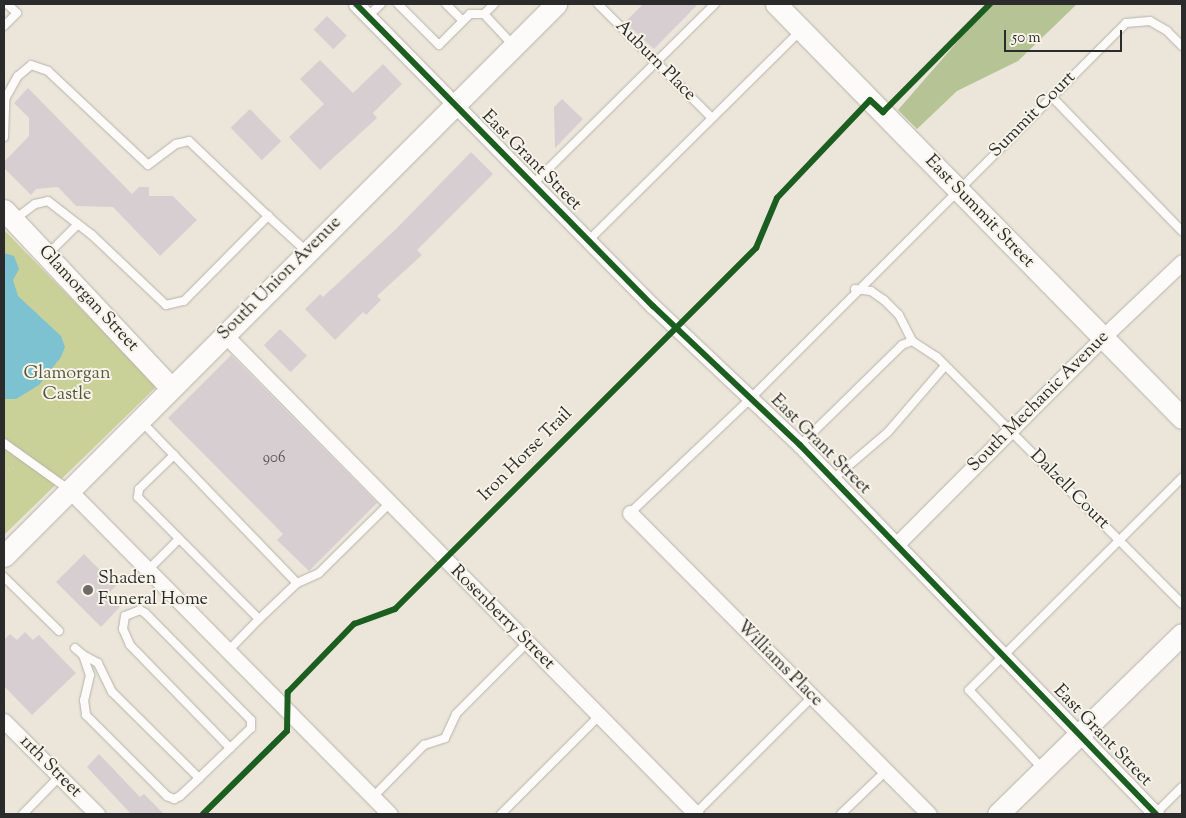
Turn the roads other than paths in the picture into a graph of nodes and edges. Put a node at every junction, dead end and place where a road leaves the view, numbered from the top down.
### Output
1 (7, 4) edge
2 (356, 4) edge
3 (381, 4) edge
4 (398, 4) edge
5 (446, 4) edge
6 (494, 4) edge
7 (598, 4) edge
8 (714, 4) edge
9 (776, 4) edge
10 (553, 5) edge
11 (484, 14) junction
12 (368, 16) junction
13 (463, 21) junction
14 (4, 26) edge
15 (801, 30) junction
16 (514, 46) junction
17 (1182, 46) edge
18 (655, 61) junction
19 (1051, 96) junction
20 (454, 105) junction
21 (712, 118) junction
22 (4, 138) edge
23 (532, 184) junction
24 (958, 191) junction
25 (9, 215) edge
26 (268, 216) junction
27 (78, 224) junction
28 (1182, 231) edge
29 (589, 240) junction
30 (307, 252) junction
31 (47, 255) junction
32 (1182, 262) edge
33 (855, 290) junction
34 (224, 334) junction
35 (1102, 338) junction
36 (912, 341) junction
37 (945, 366) junction
38 (171, 388) junction
39 (750, 398) junction
40 (1182, 418) edge
41 (140, 419) junction
42 (1010, 431) junction
43 (4, 443) edge
44 (800, 445) junction
45 (174, 455) junction
46 (1182, 478) edge
47 (833, 479) junction
48 (69, 490) junction
49 (389, 504) junction
50 (630, 513) joint
51 (179, 539) junction
52 (1121, 542) junction
53 (897, 544) junction
54 (4, 556) edge
55 (148, 570) junction
56 (4, 577) edge
57 (297, 583) junction
58 (1182, 604) edge
59 (259, 619) junction
60 (59, 631) dead end
61 (1182, 634) edge
62 (527, 643) junction
63 (76, 648) dead end
64 (228, 651) junction
65 (83, 655) junction
66 (1003, 655) junction
67 (812, 697) junction
68 (599, 716) junction
69 (4, 721) edge
70 (1079, 734) junction
71 (230, 748) junction
72 (1043, 769) junction
73 (886, 771) junction
74 (59, 777) junction
75 (199, 778) junction
76 (1182, 787) edge
77 (373, 797) junction
78 (23, 814) edge
79 (96, 814) edge
80 (390, 814) edge
81 (502, 814) edge
82 (696, 814) edge
83 (842, 814) edge
84 (929, 814) edge
85 (998, 814) edge
86 (1156, 814) edge

1 - 14 lane
2 - 12 street, East Grant Street
3 - 12 lane
4 - 13 lane
5 - 13 lane
6 - 11 lane
7 - 18 lane, Auburn Place
8 - 18 lane
9 - 15 street, East Summit Street
10 - 16 street, South Union Avenue
11 - 13 lane
11 - 16 lane
12 - 20 street, East Grant Street
15 - 21 lane
15 - 24 street, East Summit Street
16 - 20 street, South Union Avenue
17 - 19 lane, Summit Court
18 - 21 lane, Auburn Place
18 - 23 lane
19 - 24 lane, Summit Court
19 - 28 lane
20 - 23 street, East Grant Street
20 - 30 street, South Union Avenue
21 - 29 lane
22 - 26 lane
23 - 29 street, East Grant Street
24 - 33 lane, Summit Court
24 - 35 street, East Summit Street
25 - 27 lane
25 - 31 street, Glamorgan Street
26 - 27 lane
26 - 30 lane
27 - 31 lane
29 - 39 street, East Grant Street
30 - 34 street, South Union Avenue
31 - 38 street, Glamorgan Street
32 - 35 street, South Mechanic Avenue
33 - 36 lane
33 - 39 lane, Summit Court
34 - 38 street, South Union Avenue
34 - 49 street, Rosenberry Street
35 - 40 street, East Summit Street
35 - 42 street, South Mechanic Avenue
36 - 37 lane, Dalzell Court
36 - 44 lane
37 - 42 lane, Dalzell Court
37 - 47 lane
38 - 41 street, South Union Avenue
39 - 44 street, East Grant Street
39 - 50 lane, Summit Court
41 - 45 lane
41 - 48 street, South Union Avenue
42 - 52 lane, Dalzell Court
42 - 53 street, South Mechanic Avenue
43 - 48 lane
44 - 47 street, East Grant Street
45 - 51 lane
45 - 57 lane
46 - 52 lane
47 - 53 street, East Grant Street
48 - 54 street, South Union Avenue
48 - 55 street
49 - 57 lane
49 - 62 street, Rosenberry Street
50 - 67 street, Williams Place
51 - 55 lane
51 - 59 lane
52 - 58 lane, Dalzell Court
52 - 66 lane
53 - 66 street, East Grant Street
55 - 64 street
56 - 60 lane
57 - 59 lane
59 - 64 lane
61 - 70 street
62 - 68 street, Rosenberry Street
62 - 77 lane
63 - 65 lane
64 - 77 street
65 - 75 lane
65 - 75 lane
66 - 70 street, East Grant Street
66 - 72 lane
67 - 73 street, Williams Place
67 - 82 lane
68 - 81 lane
68 - 82 street, Rosenberry Street
69 - 74 street, 11th Street
70 - 72 street
70 - 86 street, East Grant Street
71 - 71 lane
71 - 75 lane
72 - 85 street
73 - 83 lane
73 - 84 street, Williams Place
74 - 78 lane
74 - 79 street, 11th Street
76 - 86 lane
77 - 80 street

